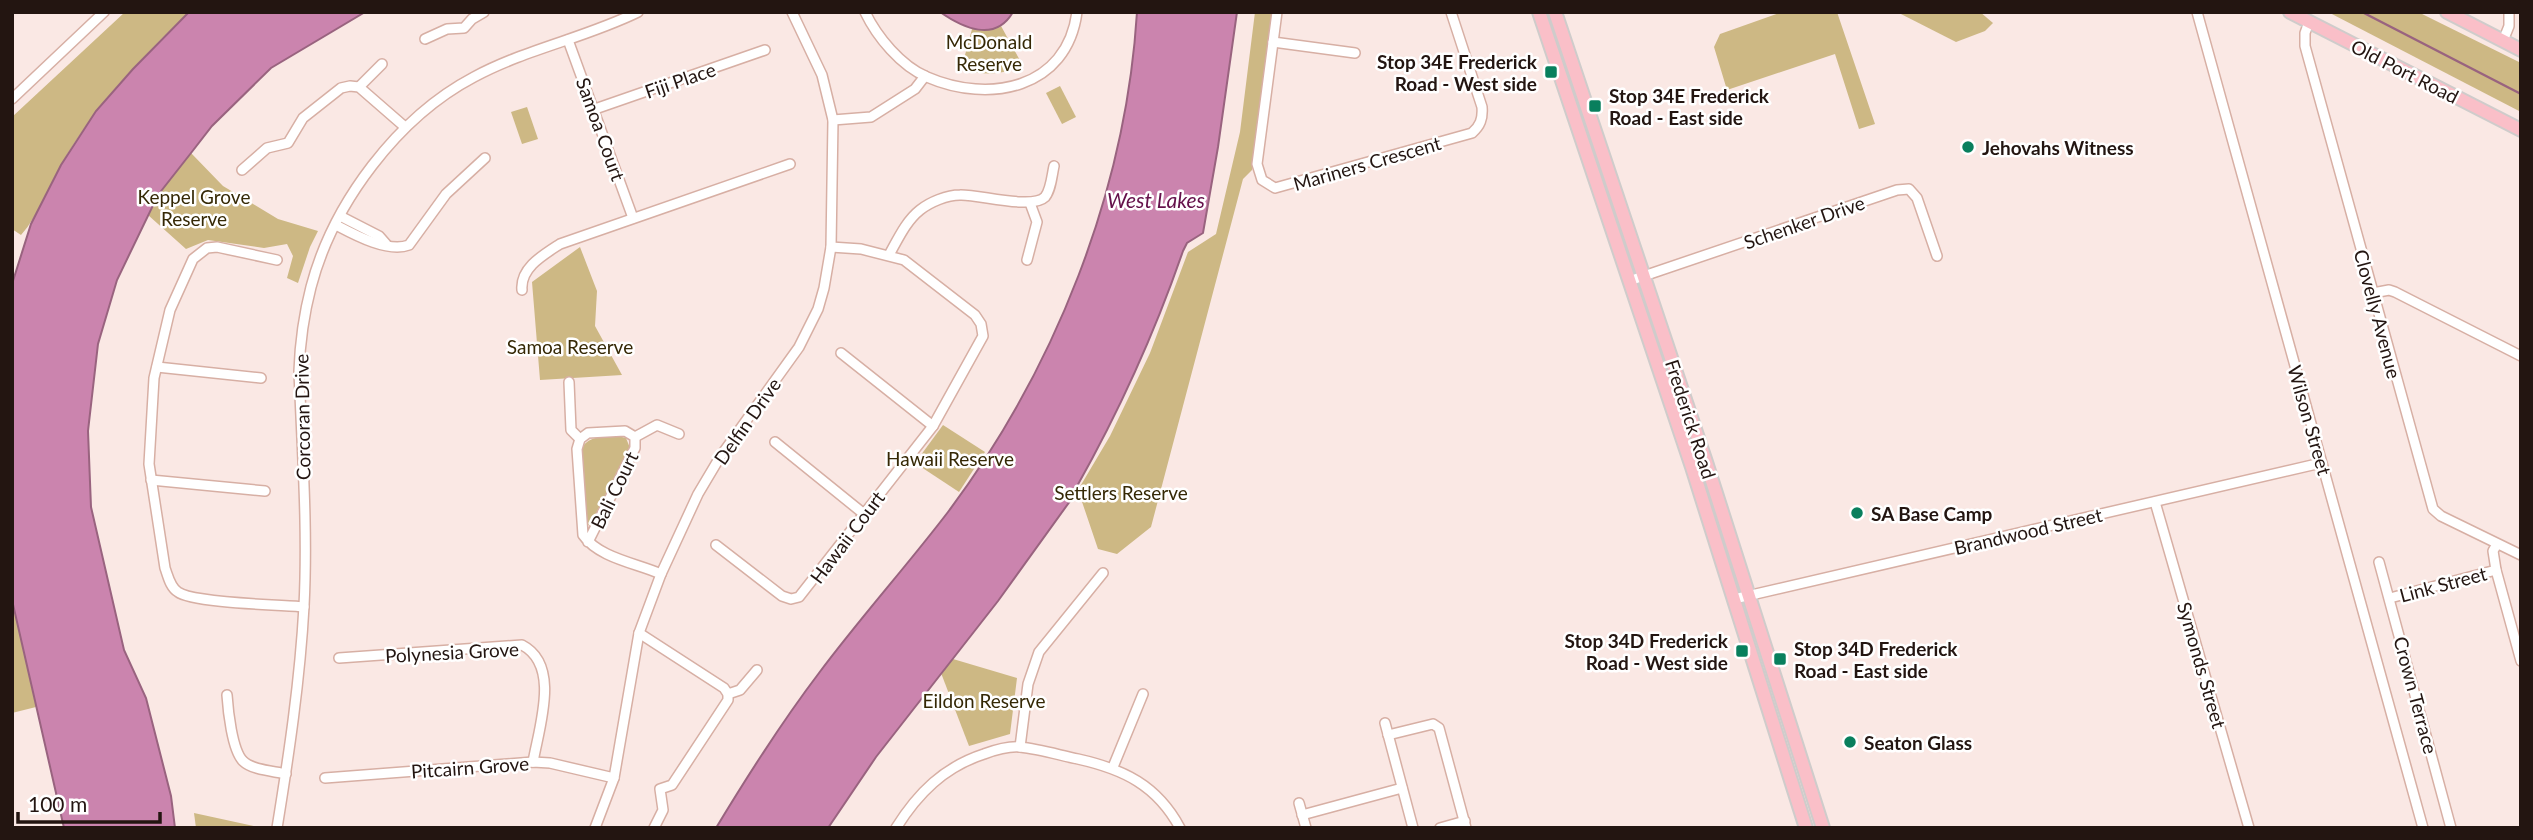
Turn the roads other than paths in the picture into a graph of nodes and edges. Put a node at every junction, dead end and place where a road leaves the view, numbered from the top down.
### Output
1 (104, 12) edge
2 (484, 12) edge
3 (792, 12) edge
4 (865, 12) edge
5 (1077, 12) edge
6 (1278, 12) edge
7 (1451, 12) edge
8 (1539, 12) edge
9 (1555, 12) edge
10 (2197, 12) edge
11 (2290, 12) edge
12 (2446, 12) edge
13 (2509, 12) edge
14 (631, 13) edge
15 (2309, 22) junction
16 (425, 39) dead end
17 (569, 40) junction
18 (2503, 41) junction
19 (1273, 43) junction
20 (765, 50) dead end
21 (2521, 50) edge
22 (1355, 53) dead end
23 (382, 64) dead end
24 (925, 76) junction
25 (359, 87) junction
26 (12, 99) edge
27 (595, 109) junction
28 (833, 120) junction
29 (405, 127) junction
30 (2521, 130) edge
31 (485, 159) dead end
32 (790, 164) dead end
33 (1054, 166) dead end
34 (242, 170) dead end
35 (1030, 203) junction
36 (633, 218) junction
37 (338, 220) junction
38 (831, 247) junction
39 (889, 255) junction
40 (1937, 256) dead end
41 (277, 260) dead end
42 (1027, 260) dead end
43 (1643, 276) junction
44 (1629, 281) junction
45 (522, 290) dead end
46 (2373, 293) junction
47 (841, 353) dead end
48 (2521, 356) edge
49 (157, 367) junction
50 (261, 378) dead end
51 (569, 382) dead end
52 (933, 426) junction
53 (679, 434) dead end
54 (635, 437) junction
55 (580, 439) junction
56 (775, 442) dead end
57 (2321, 463) junction
58 (151, 480) junction
59 (265, 491) dead end
60 (2155, 502) junction
61 (863, 514) junction
62 (588, 542) junction
63 (2497, 544) junction
64 (716, 545) dead end
65 (2521, 555) edge
66 (2379, 562) dead end
67 (2496, 570) junction
68 (1103, 573) dead end
69 (661, 574) junction
70 (1748, 595) junction
71 (2390, 598) junction
72 (1734, 599) junction
73 (304, 607) junction
74 (639, 633) junction
75 (340, 658) dead end
76 (2521, 661) edge
77 (757, 670) dead end
78 (728, 694) junction
79 (1143, 694) dead end
80 (227, 695) dead end
81 (1385, 723) dead end
82 (1388, 736) junction
83 (1020, 747) junction
84 (533, 762) junction
85 (1113, 767) junction
86 (286, 774) junction
87 (325, 778) dead end
88 (614, 778) junction
89 (1402, 788) junction
90 (1299, 803) dead end
91 (1302, 815) junction
92 (1465, 825) edge
93 (277, 828) edge
94 (595, 828) edge
95 (654, 828) edge
96 (896, 828) edge
97 (1180, 828) edge
98 (1306, 828) edge
99 (1413, 828) edge
100 (1440, 828) edge
101 (1807, 828) edge
102 (1822, 828) edge
103 (2249, 828) edge
104 (2423, 828) edge
105 (2451, 828) edge

1 - 26 street
2 - 16 street
3 - 28 street, Delfin Drive
4 - 24 street
5 - 24 street
6 - 19 street, Mariners Crescent
7 - 19 street, Mariners Crescent
8 - 44 main road, Frederick Road
9 - 43 main road, Frederick Road
10 - 57 street, Wilson Street
11 - 15 main road, Old Port Road
12 - 18 main road
13 - 18 street
14 - 17 street, Corcoran Drive
15 - 30 main road, Old Port Road
15 - 46 street, Clovelly Avenue
17 - 27 street, Samoa Court
17 - 29 street, Corcoran Drive
18 - 21 main road
19 - 22 street
20 - 27 street, Fiji Place
23 - 25 street
24 - 28 street
25 - 29 street
25 - 34 street
27 - 36 street, Samoa Court
28 - 38 street, Delfin Drive
29 - 37 street, Corcoran Drive
31 - 37 street
32 - 36 street
33 - 35 street
35 - 39 street
35 - 42 street
36 - 45 street
37 - 73 street, Corcoran Drive
38 - 39 street, Hawaii Court
38 - 69 street, Delfin Drive
39 - 52 street, Hawaii Court
40 - 43 street, Schenker Drive
41 - 49 street
43 - 44 street, Schenker Drive
43 - 70 main road, Frederick Road
44 - 72 main road, Frederick Road
46 - 48 street
46 - 63 street, Clovelly Avenue
47 - 52 street
49 - 50 street
49 - 58 street
51 - 55 street, Bali Court
52 - 61 street, Hawaii Court
53 - 54 street, Bali Court
54 - 55 street, Bali Court
54 - 62 street, Bali Court
55 - 62 street, Bali Court
56 - 61 street
57 - 60 street, Brandwood Street
57 - 104 street, Wilson Street
58 - 59 street
58 - 73 street
60 - 70 street, Brandwood Street
60 - 103 street, Symonds Street
61 - 64 street, Hawaii Court
62 - 69 street, Bali Court
63 - 65 street, Clovelly Avenue
63 - 67 street
66 - 71 street, Crown Terrace
67 - 71 street, Link Street
67 - 76 street
68 - 83 street
69 - 74 street, Delfin Drive
70 - 72 street, Brandwood Street
70 - 102 main road, Frederick Road
71 - 105 street, Crown Terrace
72 - 101 main road, Frederick Road
73 - 86 street, Corcoran Drive
74 - 78 street
74 - 88 street, Delfin Drive
75 - 84 street, Polynesia Grove
77 - 78 street
78 - 95 street
79 - 85 street
80 - 86 street
81 - 82 street
82 - 89 street
82 - 92 street
83 - 85 street
83 - 96 street
84 - 87 street, Pitcairn Grove
84 - 88 street, Pitcairn Grove
85 - 97 street
86 - 93 street, Corcoran Drive
88 - 94 street, Delfin Drive
89 - 91 street
89 - 99 street
90 - 91 street
91 - 98 street
92 - 100 street

